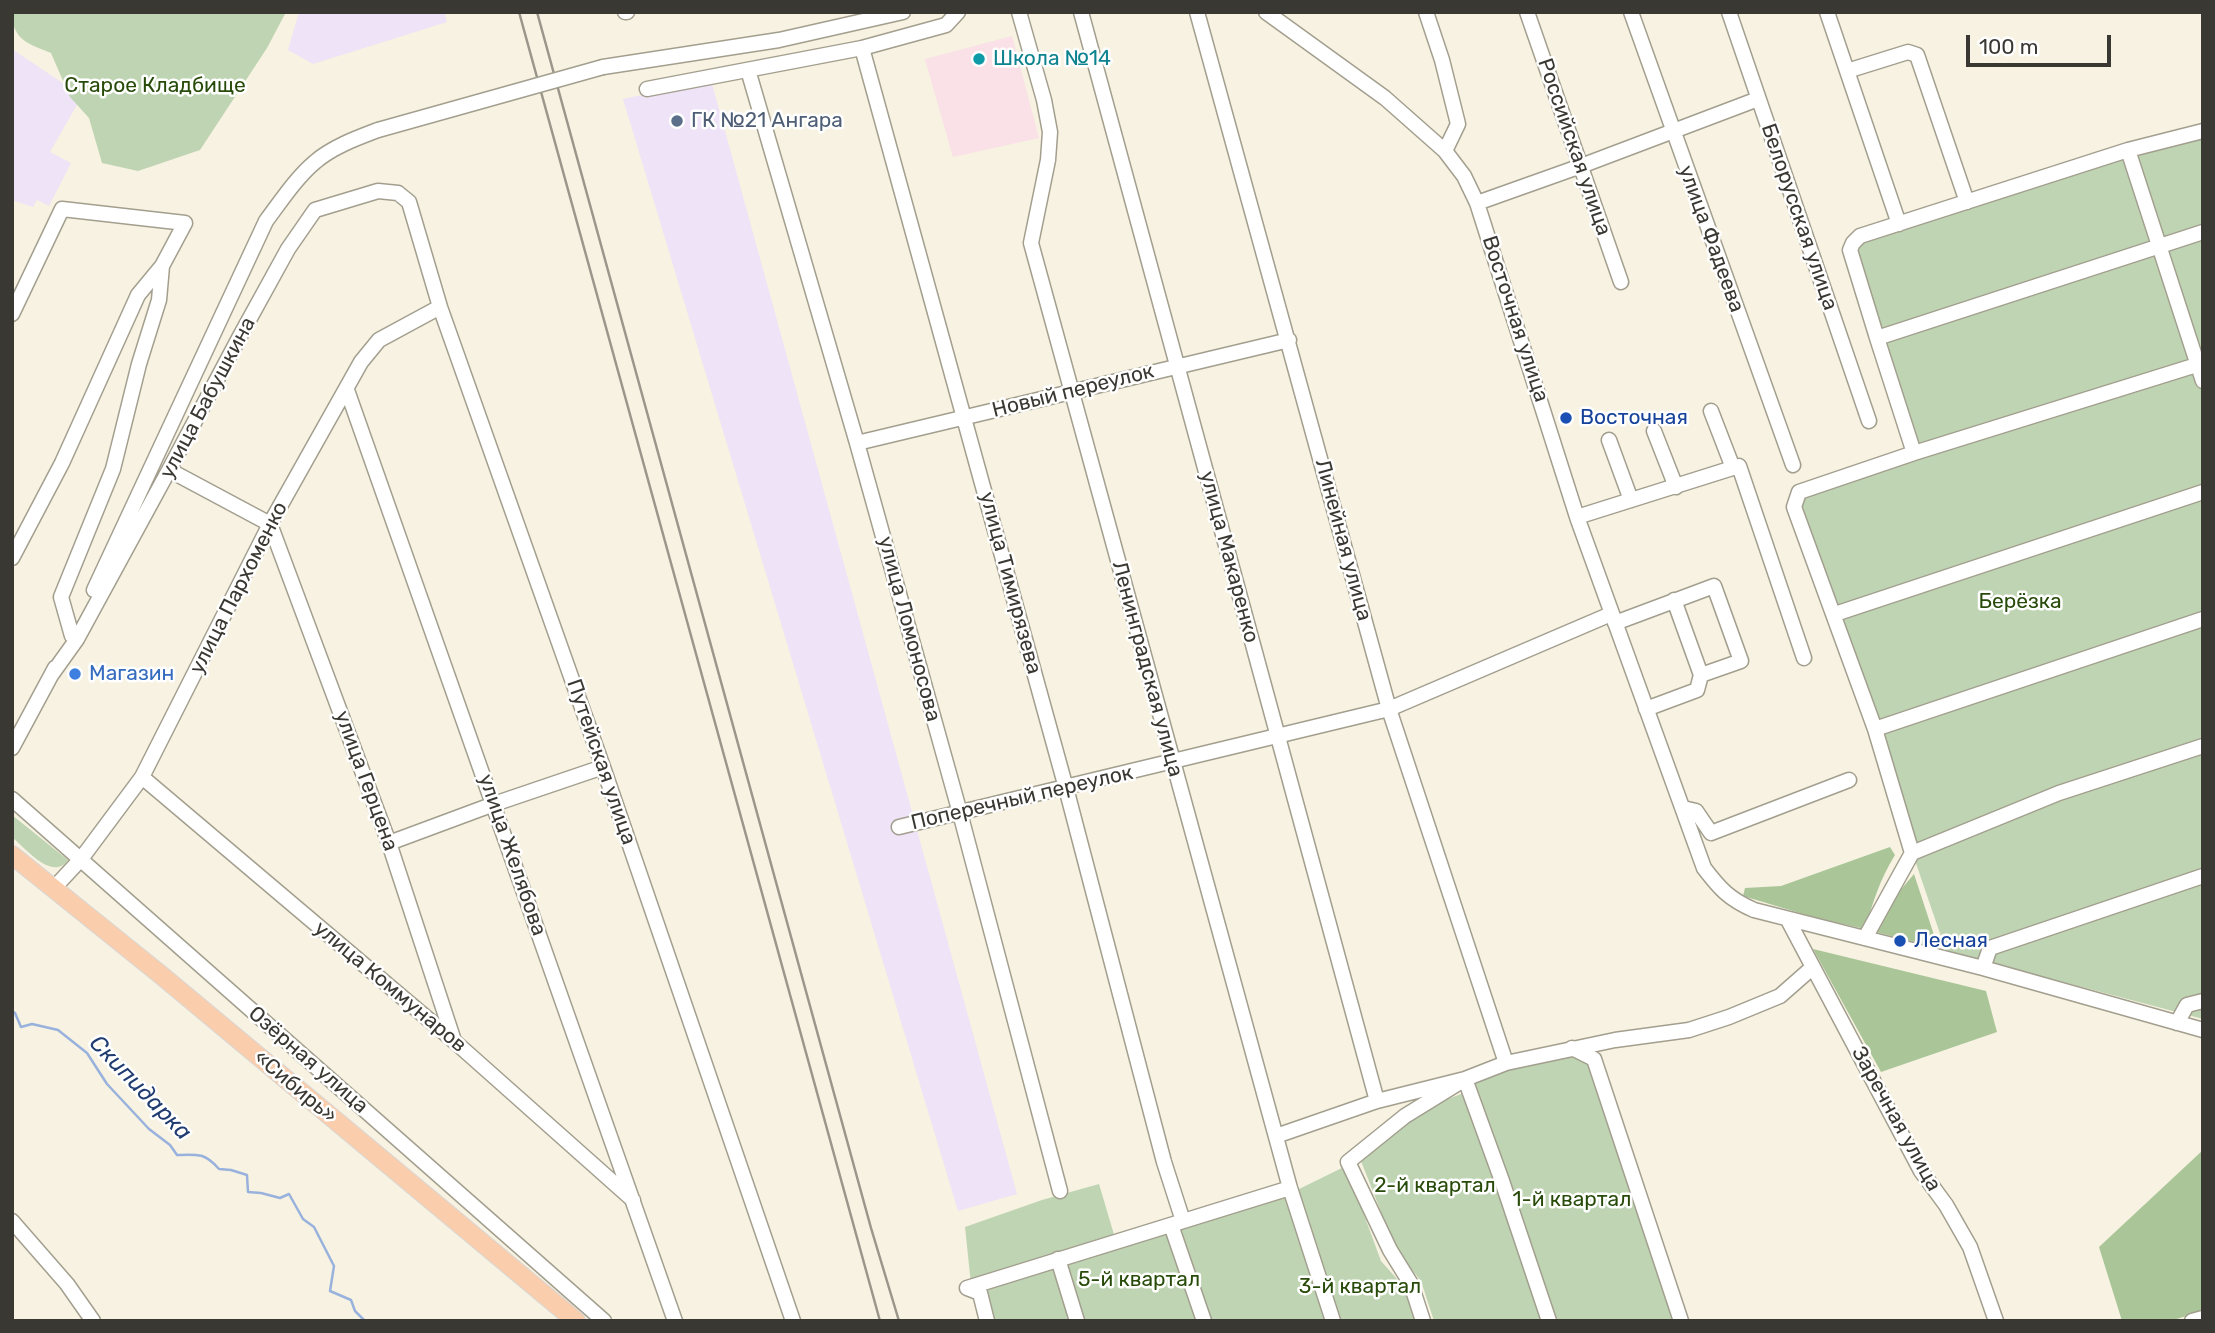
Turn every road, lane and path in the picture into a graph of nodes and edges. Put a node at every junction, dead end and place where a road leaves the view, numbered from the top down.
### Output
1 (903, 12) edge
2 (958, 12) edge
3 (1019, 12) edge
4 (1081, 12) edge
5 (1197, 12) edge
6 (1266, 12) edge
7 (1426, 12) edge
8 (1527, 12) edge
9 (1631, 12) edge
10 (1730, 12) edge
11 (1827, 12) edge
12 (862, 48) junction
13 (748, 70) junction
14 (1847, 71) junction
15 (647, 89) dead end
16 (1758, 99) junction
17 (1672, 131) junction
18 (2203, 131) edge
19 (2128, 150) junction
20 (1445, 151) junction
21 (1581, 166) junction
22 (409, 202) joint
23 (1967, 202) junction
24 (1477, 203) junction
25 (1899, 224) junction
26 (2203, 232) edge
27 (2159, 247) junction
28 (162, 266) junction
29 (1621, 282) dead end
30 (440, 307) junction
31 (12, 314) edge
32 (1877, 338) junction
33 (1289, 340) junction
34 (2200, 364) edge
35 (1177, 365) junction
36 (2203, 381) edge
37 (347, 390) junction
38 (1072, 391) junction
39 (1711, 411) dead end
40 (965, 418) junction
41 (1869, 421) dead end
42 (1654, 431) dead end
43 (1609, 440) dead end
44 (858, 443) junction
45 (1914, 453) junction
46 (1793, 465) dead end
47 (1733, 468) junction
48 (169, 471) junction
49 (1676, 486) junction
50 (2203, 492) edge
51 (1632, 500) junction
52 (1577, 517) junction
53 (270, 524) junction
54 (12, 558) edge
55 (1674, 600) junction
56 (1835, 614) junction
57 (1613, 619) junction
58 (2203, 619) edge
59 (72, 636) junction
60 (1804, 658) dead end
61 (52, 674) junction
62 (1702, 675) junction
63 (1389, 709) junction
64 (1646, 709) junction
65 (1875, 729) junction
66 (1278, 736) junction
67 (2203, 746) edge
68 (12, 748) edge
69 (1173, 762) junction
70 (603, 766) junction
71 (142, 777) junction
72 (1849, 780) dead end
73 (1066, 788) junction
74 (12, 799) edge
75 (494, 804) junction
76 (1682, 808) junction
77 (960, 813) junction
78 (899, 827) dead end
79 (389, 843) junction
80 (1912, 853) junction
81 (12, 855) edge
82 (81, 859) junction
83 (2203, 876) edge
84 (54, 888) junction
85 (1788, 920) junction
86 (1865, 938) junction
87 (1813, 967) junction
88 (1983, 968) junction
89 (2203, 1001) edge
90 (2177, 1023) junction
91 (2203, 1030) edge
92 (454, 1041) junction
93 (1572, 1048) junction
94 (1506, 1063) junction
95 (1465, 1079) junction
96 (1377, 1101) junction
97 (1276, 1136) junction
98 (1290, 1188) junction
99 (1060, 1191) dead end
100 (634, 1201) junction
101 (12, 1221) edge
102 (1177, 1223) junction
103 (1058, 1259) junction
104 (2203, 1318) edge
105 (93, 1321) edge
106 (576, 1321) edge
107 (604, 1321) edge
108 (676, 1321) edge
109 (793, 1321) edge
110 (987, 1321) edge
111 (1077, 1321) edge
112 (1204, 1321) edge
113 (1333, 1321) edge
114 (1423, 1321) edge
115 (1549, 1321) edge
116 (1681, 1321) edge
117 (1996, 1321) edge
118 (2192, 1321) edge

1 - 59 street, bridge
2 - 12 street
3 - 38 street, Ленинградская улица
4 - 35 street, улица Макаренко
5 - 33 street, Линейная улица
6 - 20 street, Восточная улица
7 - 20 street
8 - 21 street, Российская улица
9 - 17 street, улица Фадеева
10 - 16 street, Белорусская улица
11 - 14 street
12 - 13 street
12 - 40 street, улица Тимирязева
13 - 15 street
13 - 44 street, улица Ломоносова
14 - 23 street
14 - 25 street
16 - 17 street
16 - 41 street, Белорусская улица
17 - 21 street
17 - 46 street, улица Фадеева
18 - 19 street
19 - 23 street
19 - 27 street
20 - 24 street, Восточная улица
21 - 24 street
21 - 29 street, Российская улица
22 - 30 street, Путейская улица
22 - 48 street, улица Бабушкина
23 - 25 street
24 - 52 street, Восточная улица
25 - 32 street
26 - 27 street
27 - 32 street
27 - 34 street
28 - 31 street
28 - 54 street
28 - 59 street
30 - 37 street, улица Пархоменко
30 - 70 street, Путейская улица
32 - 45 street
33 - 35 street, Новый переулок
33 - 63 street, Линейная улица
34 - 36 street
34 - 45 street
35 - 38 street, Новый переулок
35 - 66 street, улица Макаренко
37 - 53 street, улица Пархоменко
37 - 75 street, улица Желябова
38 - 40 street, Новый переулок
38 - 69 street, Ленинградская улица
39 - 47 street
40 - 44 street, Новый переулок
40 - 73 street, улица Тимирязева
42 - 49 street
43 - 51 street
44 - 77 street, улица Ломоносова
45 - 56 street
47 - 49 street
47 - 60 street
48 - 53 street
48 - 61 street, улица Бабушкина
49 - 51 street
50 - 56 street
51 - 52 street
52 - 57 street, Восточная улица
53 - 71 street, улица Пархоменко
53 - 79 street, улица Герцена
55 - 57 street, Поперечный переулок
55 - 62 street
55 - 62 street, Поперечный переулок
56 - 65 street
57 - 63 street, Поперечный переулок
57 - 64 street, Восточная улица
58 - 65 street
59 - 61 street
61 - 68 street
62 - 64 street
63 - 66 street, Поперечный переулок
63 - 94 street, Линейная улица
64 - 76 street, Восточная улица
65 - 80 street
66 - 69 street, Поперечный переулок
66 - 96 street, улица Макаренко
67 - 80 street
69 - 73 street, Поперечный переулок
69 - 97 street, Ленинградская улица
70 - 75 street
70 - 109 street, Путейская улица
71 - 82 street, улица Пархоменко
71 - 92 street, улица Коммунаров
72 - 76 street
73 - 77 street, Поперечный переулок
73 - 102 street, улица Тимирязева
74 - 82 street, Озёрная улица
75 - 79 street
75 - 100 street, улица Желябова
76 - 85 street, Восточная улица
77 - 78 street, Поперечный переулок
77 - 99 street, улица Ломоносова
79 - 92 street, улица Герцена
80 - 86 street
81 - 84 main road, «Сибирь»
82 - 84 street, улица Пархоменко
82 - 107 street, Озёрная улица
83 - 88 street
84 - 106 main road, «Сибирь»
85 - 86 street, Восточная улица
85 - 87 street, Заречная улица
86 - 88 street, Восточная улица
87 - 93 street
87 - 117 street, Заречная улица
88 - 90 street, Восточная улица
89 - 90 street
90 - 91 street, Восточная улица
92 - 100 street, улица Коммунаров
93 - 94 street
93 - 116 street
94 - 95 street
95 - 96 street
95 - 114 street
95 - 115 street
96 - 97 street
97 - 98 street, Ленинградская улица
98 - 102 street
98 - 113 street, Ленинградская улица
100 - 108 street, улица Желябова
101 - 105 street
102 - 103 street
102 - 112 street, улица Тимирязева
103 - 110 street
103 - 111 street
104 - 118 street

